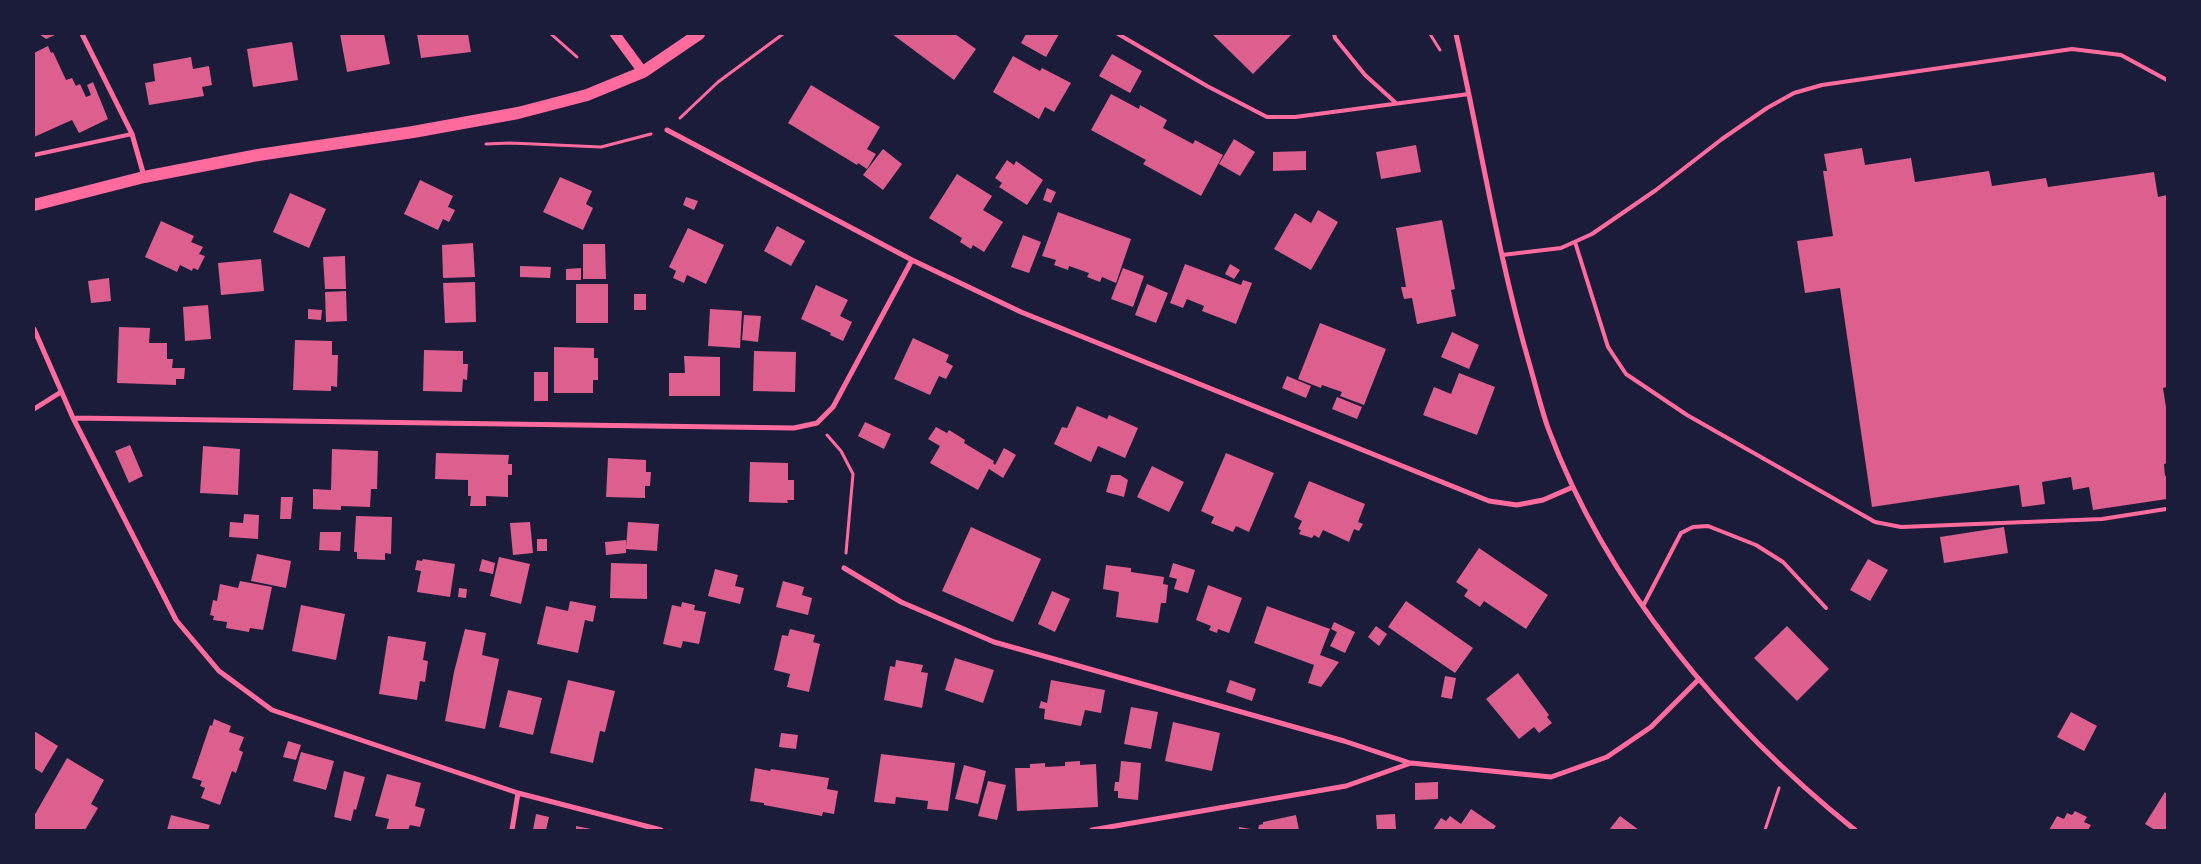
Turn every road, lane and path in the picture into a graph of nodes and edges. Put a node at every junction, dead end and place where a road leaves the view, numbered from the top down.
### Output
1 (82, 34) edge
2 (551, 34) edge
3 (615, 34) edge
4 (700, 34) edge
5 (783, 34) edge
6 (1118, 34) edge
7 (1334, 34) edge
8 (1456, 34) edge
9 (577, 57) dead end
10 (643, 72) junction
11 (2167, 80) edge
12 (1469, 94) junction
13 (1396, 104) junction
14 (667, 130) junction
15 (132, 134) junction
16 (486, 144) dead end
17 (34, 155) edge
18 (144, 176) junction
19 (34, 205) edge
20 (1575, 242) junction
21 (1502, 255) junction
22 (912, 260) junction
23 (34, 329) edge
24 (61, 392) junction
25 (34, 410) edge
26 (72, 418) junction
27 (817, 423) junction
28 (1573, 487) junction
29 (2166, 509) edge
30 (844, 568) joint
31 (1643, 606) junction
32 (1826, 608) dead end
33 (1699, 679) junction
34 (1411, 764) junction
35 (1786, 768) junction
36 (518, 794) junction
37 (512, 830) edge
38 (661, 830) edge
39 (1092, 830) edge
40 (1765, 830) edge
41 (1855, 830) edge

1 - 15 street
2 - 9 path
3 - 10 main road
4 - 10 main road
5 - 14 path
6 - 13 lane
7 - 13 lane
8 - 12 street
10 - 18 main road
11 - 20 lane
12 - 13 lane
12 - 21 street
14 - 16 path
14 - 22 street
15 - 17 lane
15 - 18 street
18 - 19 main road
20 - 21 lane
20 - 29 lane
21 - 28 street
22 - 27 street
22 - 28 street
23 - 24 street
24 - 25 street
24 - 26 street
26 - 27 street
26 - 36 street
27 - 30 path
28 - 31 street
30 - 34 street
31 - 32 lane
31 - 33 street
33 - 34 street
33 - 35 street
34 - 39 street
35 - 40 path
35 - 41 street
36 - 37 street
36 - 38 street

